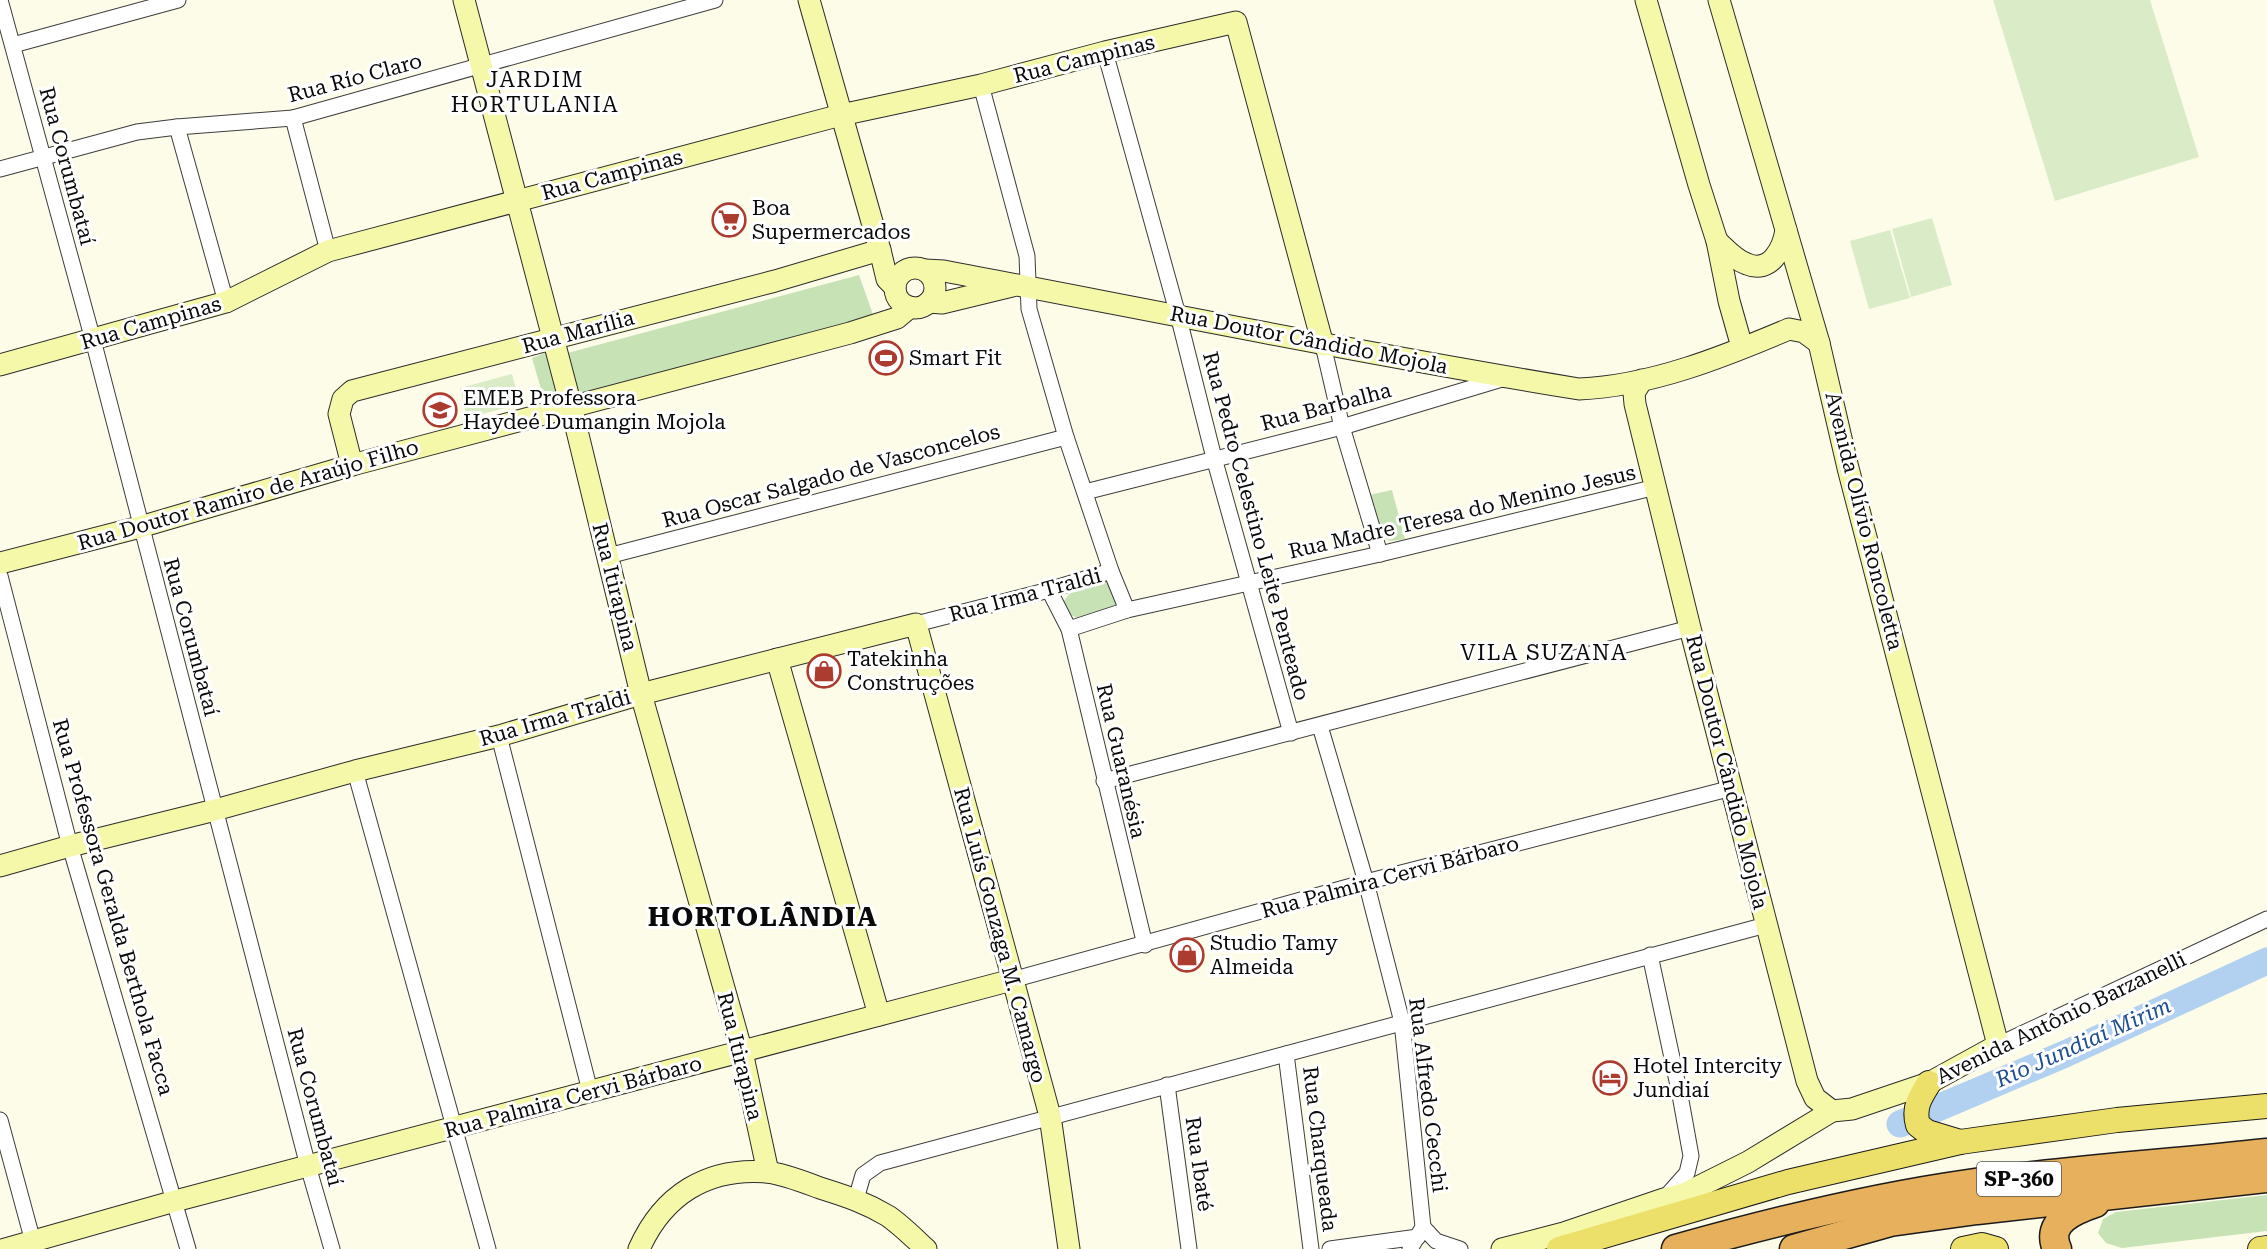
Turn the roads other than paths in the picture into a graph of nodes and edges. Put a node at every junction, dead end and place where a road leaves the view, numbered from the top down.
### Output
1 (0, 0) edge
2 (178, 0) edge
3 (464, 0) edge
4 (715, 0) edge
5 (809, 0) edge
6 (1646, 0) edge
7 (1719, 0) edge
8 (13, 45) junction
9 (1105, 52) junction
10 (482, 64) junction
11 (981, 85) junction
12 (841, 116) junction
13 (293, 118) junction
14 (177, 127) junction
15 (43, 159) junction
16 (0, 169) edge
17 (518, 200) junction
18 (1786, 230) junction
19 (1717, 241) junction
20 (328, 250) junction
21 (880, 250) junction
22 (919, 269) junction
23 (895, 286) junction
24 (1022, 286) junction
25 (226, 302) junction
26 (920, 305) junction
27 (1178, 315) junction
28 (553, 339) junction
29 (93, 340) junction
30 (1819, 343) junction
31 (1323, 345) junction
32 (1742, 347) junction
33 (0, 365) edge
34 (1507, 377) junction
35 (1642, 380) junction
36 (1602, 388) junction
37 (1635, 404) junction
38 (571, 406) junction
39 (1342, 427) junction
40 (1066, 436) junction
41 (1214, 458) junction
42 (352, 465) junction
43 (1656, 487) junction
44 (1085, 492) junction
45 (140, 527) junction
46 (1380, 554) junction
47 (608, 556) junction
48 (0, 564) edge
49 (1111, 571) junction
50 (0, 576) edge
51 (1249, 583) junction
52 (1049, 590) junction
53 (1128, 610) junction
54 (916, 624) junction
55 (1690, 628) junction
56 (1069, 629) junction
57 (777, 659) junction
58 (641, 694) junction
59 (1320, 726) junction
60 (1291, 733) junction
61 (499, 736) junction
62 (355, 771) junction
63 (1104, 781) junction
64 (1732, 788) junction
65 (215, 810) junction
66 (70, 846) junction
67 (0, 866) edge
68 (1365, 882) junction
69 (2267, 919) edge
70 (1766, 925) junction
71 (1145, 945) junction
72 (1650, 955) junction
73 (1012, 980) junction
74 (879, 1015) junction
75 (1402, 1022) junction
76 (1998, 1045) junction
77 (742, 1052) junction
78 (1286, 1054) junction
79 (1167, 1085) junction
80 (590, 1091) junction
81 (1925, 1091) junction
82 (2267, 1106) edge
83 (1842, 1110) junction
84 (1050, 1116) junction
85 (0, 1120) edge
86 (453, 1128) junction
87 (1953, 1139) junction
88 (2267, 1153) edge
89 (308, 1166) junction
90 (768, 1172) junction
91 (2267, 1178) edge
92 (2154, 1191) junction
93 (856, 1199) junction
94 (1664, 1199) junction
95 (175, 1201) junction
96 (1890, 1222) junction
97 (1417, 1238) edge
98 (34, 1245) edge
99 (2267, 1248) edge
100 (5, 1249) edge
101 (188, 1249) edge
102 (332, 1249) edge
103 (488, 1249) edge
104 (639, 1249) edge
105 (926, 1249) edge
106 (1069, 1249) edge
107 (1189, 1249) edge
108 (1311, 1249) edge
109 (1330, 1249) edge
110 (1460, 1249) edge
111 (1502, 1249) edge
112 (1559, 1249) edge
113 (1677, 1249) edge
114 (1794, 1249) edge
115 (1823, 1249) edge
116 (1963, 1249) edge
117 (1996, 1249) edge
118 (2057, 1249) edge
119 (2260, 1249) edge

1 - 8 street, Rua Corumbataí
2 - 8 street
3 - 10 street, Rua Itirapina
4 - 10 street, Rua Río Claro
5 - 12 street
6 - 19 street
7 - 18 street, Avenida Olívio Roncoletta
8 - 15 street, Rua Corumbataí
9 - 11 street, Rua Campinas
9 - 27 street, Rua Pedro Celestino Leite Penteado
9 - 31 street, Rua Campinas
10 - 13 street, Rua Río Claro
10 - 17 street, Rua Itirapina
11 - 12 street, Rua Campinas
11 - 24 street
12 - 17 street, Rua Campinas
12 - 21 street
13 - 14 street, Rua Río Claro
13 - 20 street
14 - 15 street, Rua Río Claro
14 - 25 street
15 - 16 street, Rua Río Claro
15 - 29 street, Rua Corumbataí
17 - 20 street, Rua Campinas
17 - 28 street, Rua Itirapina
18 - 19 street
18 - 30 street, Avenida Olívio Roncoletta
19 - 32 street
20 - 25 street, Rua Campinas
21 - 22 street, Rua Doutor Cândido Mojola
21 - 23 street
21 - 28 street, Rua Marília
22 - 23 street
22 - 24 street, Rua Doutor Cândido Mojola
22 - 26 street
23 - 26 street
24 - 26 street, Rua Doutor Cândido Mojola
24 - 27 street, Rua Doutor Cândido Mojola
24 - 40 street
25 - 29 street, Rua Campinas
26 - 38 street, Rua Doutor Ramiro de Araújo Filho
27 - 31 street, Rua Doutor Cândido Mojola
27 - 41 street, Rua Pedro Celestino Leite Penteado
28 - 38 street, Rua Itirapina
28 - 42 street, Rua Marília
29 - 33 street, Rua Campinas
29 - 45 street, Rua Corumbataí
30 - 32 street, Rua Doutor Cândido Mojola
30 - 76 street, Avenida Olívio Roncoletta
31 - 34 street, Rua Doutor Cândido Mojola
31 - 39 street
32 - 35 street, Rua Doutor Cândido Mojola
34 - 36 street, Rua Doutor Cândido Mojola
34 - 39 street, Rua Barbalha
35 - 36 street, Rua Doutor Cândido Mojola
35 - 37 street
36 - 37 street, Rua Doutor Cândido Mojola
37 - 43 street, Rua Doutor Cândido Mojola
38 - 42 street, Rua Doutor Ramiro de Araújo Filho
38 - 47 street, Rua Itirapina
39 - 41 street, Rua Barbalha
39 - 46 street
40 - 44 street
40 - 47 street, Rua Oscar Salgado de Vasconcelos
41 - 44 street, Rua Barbalha
41 - 51 street, Rua Pedro Celestino Leite Penteado
42 - 45 street, Rua Doutor Ramiro de Araújo Filho
43 - 46 street, Rua Madre Teresa do Menino Jesus
43 - 55 street, Rua Doutor Cândido Mojola
44 - 49 street
45 - 48 street, Rua Doutor Ramiro de Araújo Filho
45 - 65 street, Rua Corumbataí
46 - 51 street, Rua Madre Teresa do Menino Jesus
47 - 58 street, Rua Itirapina
49 - 52 street, Rua Irma Traldi
49 - 53 street
50 - 66 street, Rua Professora Geralda Berthola Facca
51 - 53 street, Rua Madre Teresa do Menino Jesus
51 - 60 street, Rua Pedro Celestino Leite Penteado
52 - 54 street, Rua Irma Traldi
52 - 56 street, Rua Guaranésia
53 - 56 street, Rua Madre Teresa do Menino Jesus
54 - 57 street, Rua Irma Traldi
54 - 73 street, Rua Luís Gonzaga M. Camargo
55 - 59 street
55 - 64 street, Rua Doutor Cândido Mojola
56 - 63 street, Rua Guaranésia
57 - 58 street, Rua Irma Traldi
57 - 74 street
58 - 61 street, Rua Irma Traldi
58 - 77 street, Rua Itirapina
59 - 60 street
59 - 68 street, Rua Alfredo Cecchi
60 - 63 street
61 - 62 street, Rua Irma Traldi
61 - 80 street
62 - 65 street, Rua Irma Traldi
62 - 86 street
63 - 71 street, Rua Guaranésia
64 - 68 street, Rua Palmira Cervi Bárbaro
64 - 70 street, Rua Doutor Cândido Mojola
65 - 66 street, Rua Irma Traldi
65 - 89 street, Rua Corumbataí
66 - 67 street, Rua Irma Traldi
66 - 95 street, Rua Professora Geralda Berthola Facca
68 - 71 street, Rua Palmira Cervi Bárbaro
68 - 75 street, Rua Alfredo Cecchi
69 - 76 street, Avenida Antônio Barzanelli
70 - 72 street
70 - 83 street, Rua Doutor Cândido Mojola
71 - 73 street, Rua Palmira Cervi Bárbaro
72 - 75 street
72 - 94 street
73 - 74 street, Rua Palmira Cervi Bárbaro
73 - 84 street, Rua Luís Gonzaga M. Camargo
74 - 77 street, Rua Palmira Cervi Bárbaro
75 - 78 street
75 - 97 street, Rua Alfredo Cecchi
76 - 81 street, Avenida Antônio Barzanelli
77 - 80 street, Rua Palmira Cervi Bárbaro
77 - 90 street, Rua Itirapina
78 - 79 street
78 - 108 street, Rua Charqueada
79 - 84 street
79 - 107 street, Rua Ibaté
80 - 86 street, Rua Palmira Cervi Bárbaro
81 - 83 street, Avenida Antônio Barzanelli
81 - 87 main road
82 - 87 main road
83 - 94 street, Avenida Antônio Barzanelli
84 - 93 street
84 - 106 street, Rua Luís Gonzaga M. Camargo
85 - 98 street
86 - 89 street, Rua Palmira Cervi Bárbaro
86 - 103 street
87 - 112 main road
88 - 113 highway, SP-360
89 - 95 street, Rua Palmira Cervi Bárbaro
89 - 102 street, Rua Corumbataí
90 - 93 street
90 - 104 street
91 - 92 highway, SP-360
92 - 96 highway, SP-360
92 - 118 highway
93 - 105 street
94 - 111 street, Avenida Antônio Barzanelli
95 - 98 street, Rua Palmira Cervi Bárbaro
95 - 101 street, Rua Professora Geralda Berthola Facca
96 - 114 highway, SP-360
96 - 115 highway
97 - 109 street
97 - 110 street
98 - 100 street, Rua Palmira Cervi Bárbaro
99 - 119 main road
116 - 117 main road

